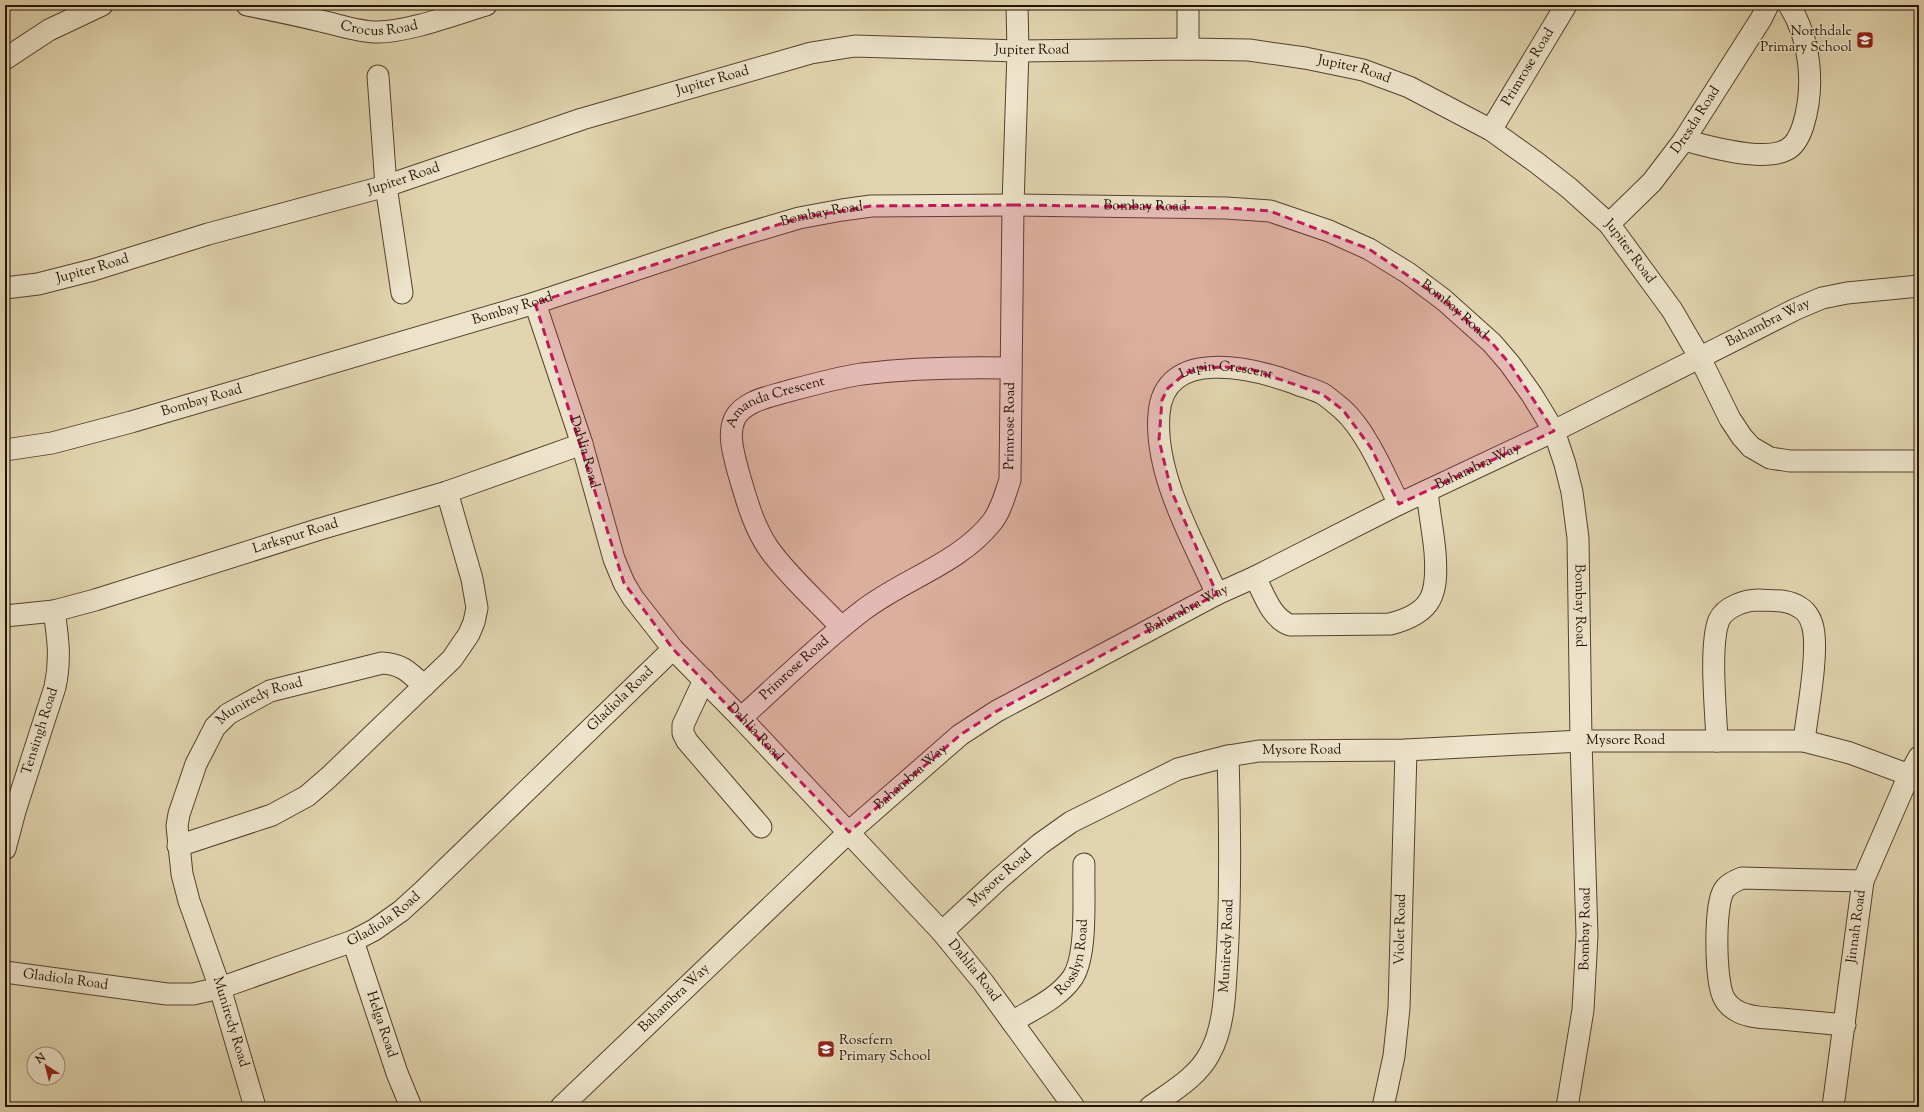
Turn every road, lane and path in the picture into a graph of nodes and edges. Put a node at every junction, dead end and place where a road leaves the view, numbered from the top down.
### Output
1 (102, 5) edge
2 (246, 5) edge
3 (486, 5) edge
4 (1017, 5) edge
5 (1188, 5) edge
6 (1566, 5) edge
7 (1768, 5) edge
8 (1789, 5) edge
9 (1188, 48) junction
10 (1018, 51) junction
11 (5, 59) edge
12 (378, 76) dead end
13 (1491, 130) junction
14 (1684, 140) junction
15 (386, 186) junction
16 (1013, 205) junction
17 (1610, 224) junction
18 (1919, 286) edge
19 (5, 288) edge
20 (402, 293) dead end
21 (535, 303) junction
22 (1700, 358) junction
23 (1010, 368) junction
24 (1554, 431) junction
25 (582, 444) junction
26 (5, 450) edge
27 (1919, 461) edge
28 (1427, 491) junction
29 (447, 492) junction
30 (1399, 504) junction
31 (1255, 577) junction
32 (1217, 594) junction
33 (54, 611) junction
34 (5, 616) edge
35 (841, 627) junction
36 (673, 649) junction
37 (704, 680) junction
38 (424, 686) junction
39 (741, 718) junction
40 (1581, 741) junction
41 (1717, 741) junction
42 (1804, 741) junction
43 (1406, 750) junction
44 (1228, 756) junction
45 (1919, 757) edge
46 (1914, 778) edge
47 (761, 827) dead end
48 (849, 832) junction
49 (178, 846) junction
50 (5, 849) edge
51 (1084, 864) dead end
52 (1863, 881) junction
53 (942, 932) junction
54 (353, 941) junction
55 (5, 972) edge
56 (220, 988) junction
57 (1012, 1022) junction
58 (1845, 1025) junction
59 (255, 1107) edge
60 (411, 1107) edge
61 (562, 1107) edge
62 (1074, 1107) edge
63 (1150, 1107) edge
64 (1383, 1107) edge
65 (1568, 1107) edge
66 (1833, 1107) edge

1 - 11 street
2 - 3 street, Crocus Road
4 - 10 street, Primrose Road
5 - 9 street
6 - 13 street, Primrose Road
7 - 14 street, Dresda Road
8 - 14 street
9 - 10 street, Jupiter Road
9 - 13 street, Jupiter Road
10 - 15 street, Jupiter Road
10 - 16 street, Primrose Road
12 - 15 street
13 - 17 street, Jupiter Road
14 - 17 street, Dresda Road
15 - 19 street, Jupiter Road
15 - 20 street
16 - 21 street, Bombay Road
16 - 23 street, Primrose Road
16 - 24 street, Bombay Road
17 - 22 street, Jupiter Road
18 - 22 street, Bahambra Way
21 - 25 street, Dahlia Road
21 - 26 street, Bombay Road
22 - 24 street, Bahambra Way
22 - 27 street, Jupiter Road
23 - 35 street, Primrose Road
23 - 35 street, Amanda Crescent
24 - 28 street, Bahambra Way
24 - 40 street, Bombay Road
25 - 29 street, Larkspur Road
25 - 36 street, Dahlia Road
28 - 30 street, Bahambra Way
28 - 31 street
29 - 33 street, Larkspur Road
29 - 38 street
30 - 31 street, Bahambra Way
30 - 32 street, Lupin Crescent
31 - 32 street, Bahambra Way
32 - 48 street, Bahambra Way
33 - 34 street, Larkspur Road
33 - 50 street, Tensingh Road
35 - 39 street, Primrose Road
36 - 37 street, Dahlia Road
36 - 54 street, Gladiola Road
37 - 39 street, Dahlia Road
37 - 47 street
38 - 49 street
38 - 49 street, Muniredy Road
39 - 48 street, Dahlia Road
40 - 41 street, Mysore Road
40 - 43 street, Mysore Road
40 - 65 street, Bombay Road
41 - 42 street, Mysore Road
41 - 42 street
42 - 46 street, Mysore Road
43 - 44 street, Mysore Road
43 - 64 street, Violet Road
44 - 53 street, Mysore Road
44 - 63 street, Muniredy Road
45 - 46 street, Jinnah Road
46 - 52 street, Jinnah Road
48 - 53 street, Dahlia Road
48 - 61 street, Bahambra Way
49 - 56 street, Muniredy Road
51 - 57 street, Rosslyn Road
52 - 58 street, Jinnah Road
52 - 58 street
53 - 57 street, Dahlia Road
54 - 56 street, Gladiola Road
54 - 60 street, Helga Road
55 - 56 street, Gladiola Road
56 - 59 street, Muniredy Road
57 - 62 street, Dahlia Road
58 - 66 street, Jinnah Road

